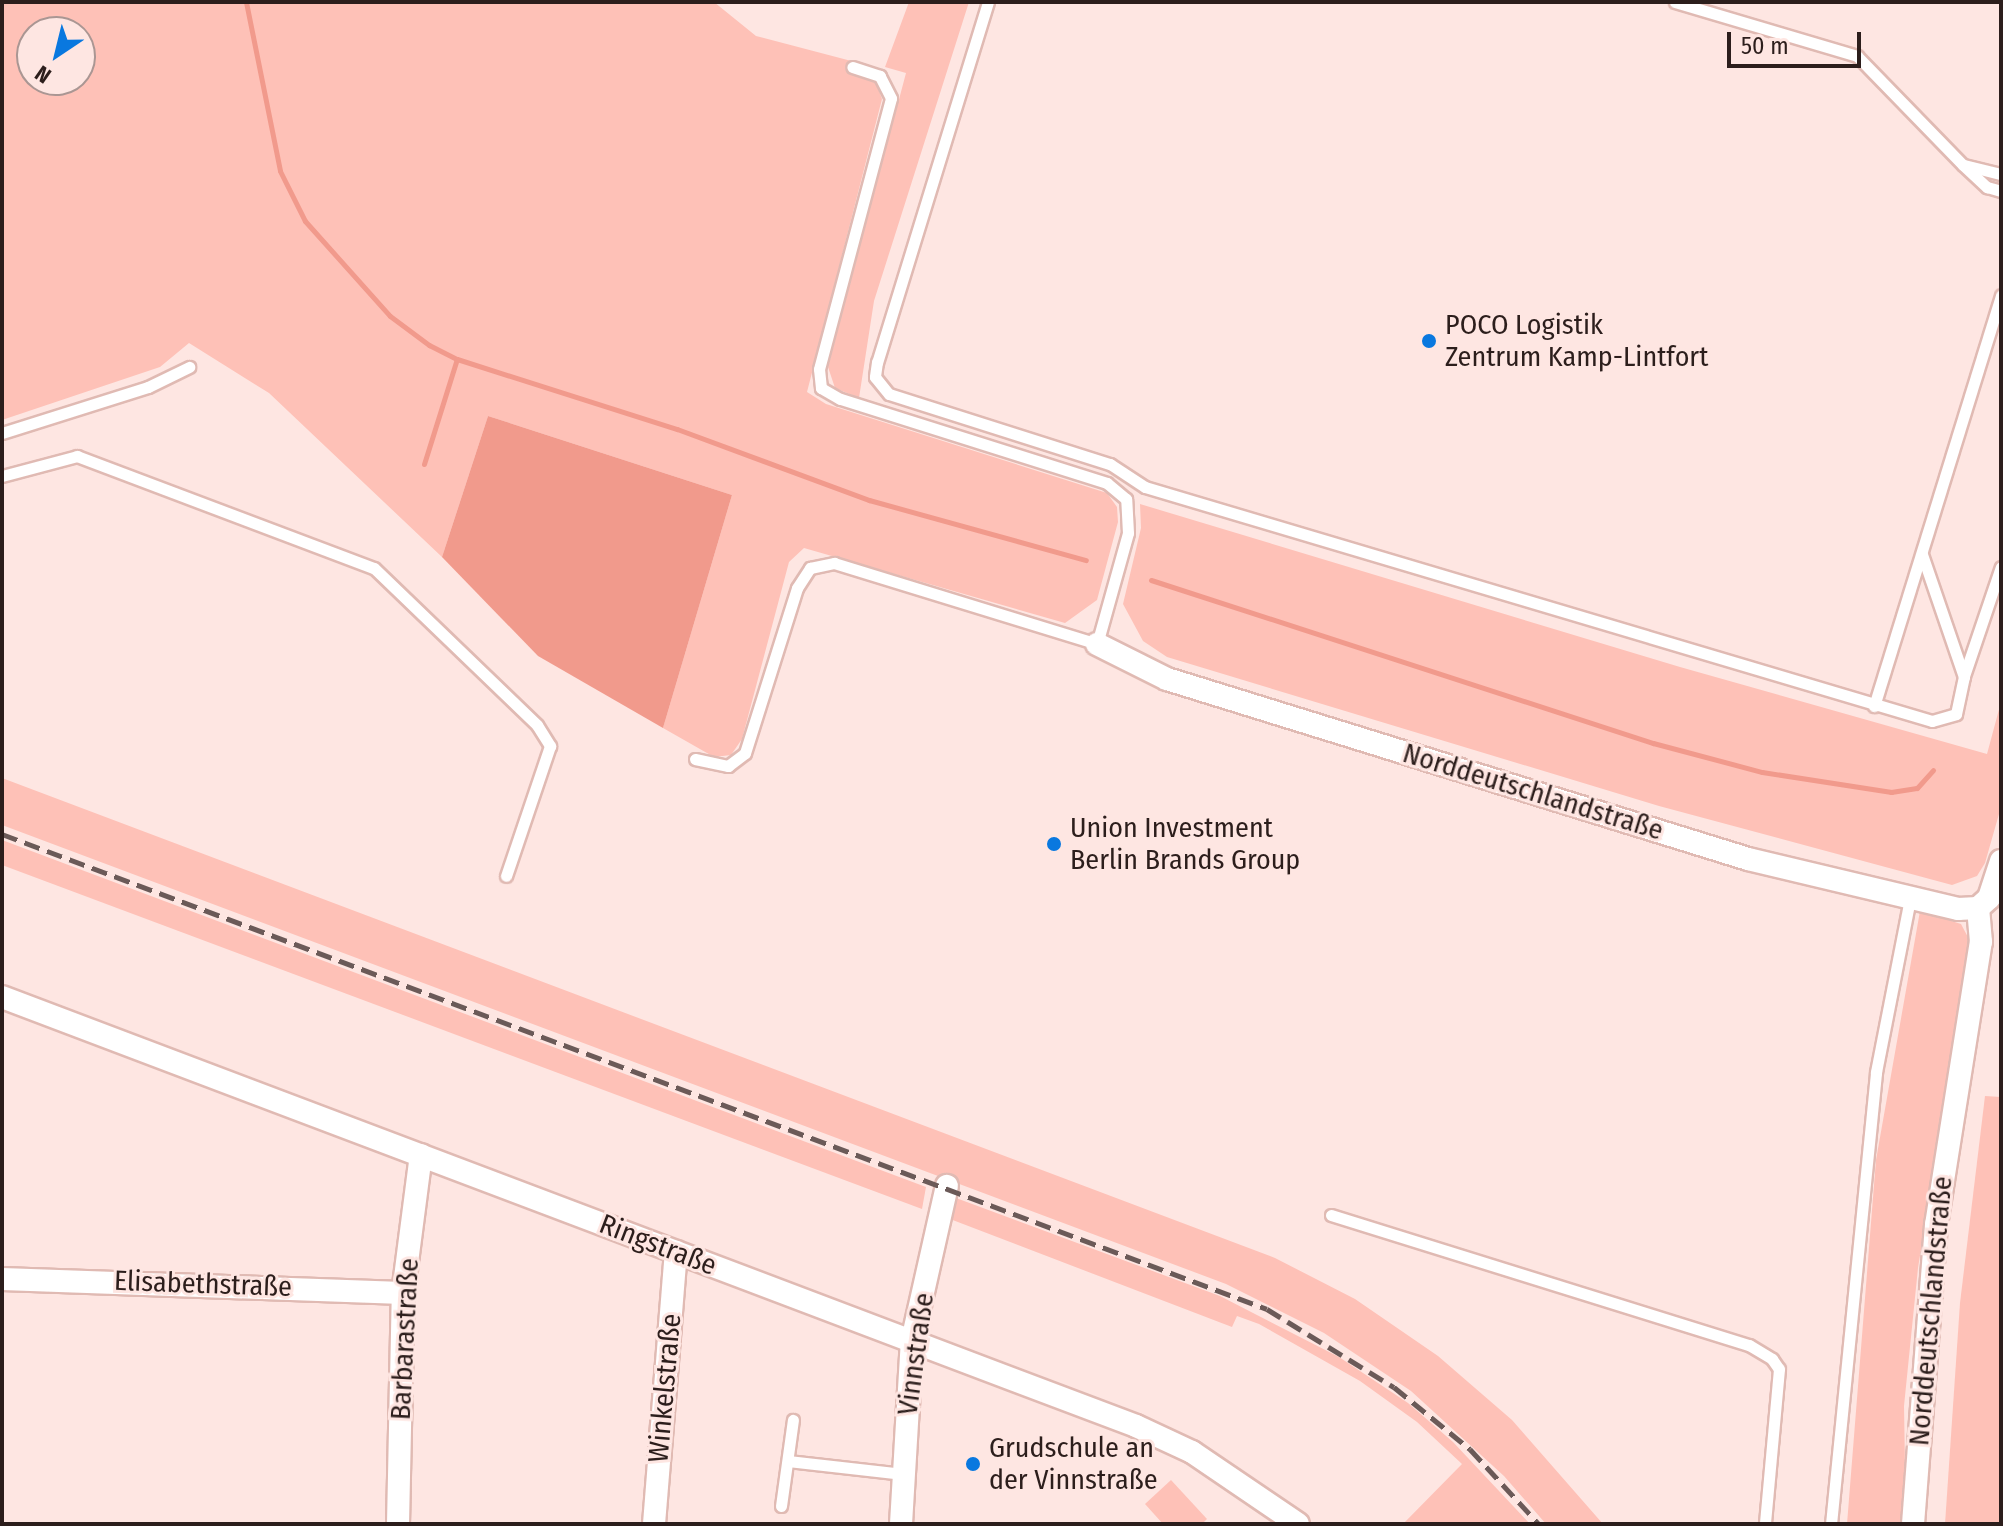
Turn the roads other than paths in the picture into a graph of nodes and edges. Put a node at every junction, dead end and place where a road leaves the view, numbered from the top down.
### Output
1 (988, 2) edge
2 (1675, 2) edge
3 (852, 67) dead end
4 (1963, 165) junction
5 (2001, 174) edge
6 (2001, 191) edge
7 (2001, 295) edge
8 (189, 367) dead end
9 (2, 433) edge
10 (2, 476) edge
11 (1922, 554) junction
12 (2001, 567) edge
13 (1097, 644) junction
14 (1964, 677) junction
15 (1874, 706) junction
16 (695, 759) dead end
17 (2001, 861) edge
18 (506, 876) dead end
19 (1910, 898) junction
20 (1978, 908) junction
21 (2, 997) edge
22 (421, 1155) junction
23 (947, 1186) dead end
24 (1331, 1215) dead end
25 (676, 1252) junction
26 (2, 1279) edge
27 (403, 1293) junction
28 (912, 1341) junction
29 (793, 1420) dead end
30 (788, 1461) junction
31 (903, 1474) junction
32 (781, 1506) dead end
33 (398, 1524) edge
34 (654, 1524) edge
35 (901, 1524) edge
36 (1298, 1524) edge
37 (1765, 1524) edge
38 (1831, 1524) edge
39 (1913, 1524) edge

1 - 15 lane
2 - 4 lane
3 - 13 lane
4 - 5 lane
4 - 6 lane
7 - 11 lane
8 - 9 lane
10 - 18 lane
11 - 14 lane
11 - 15 lane
12 - 14 lane
13 - 16 lane
13 - 19 street, Norddeutschlandstraße
14 - 15 lane
17 - 20 street
19 - 20 street, Norddeutschlandstraße
19 - 38 lane
20 - 39 street, Norddeutschlandstraße
21 - 22 street, Ringstraße
22 - 25 street, Ringstraße
22 - 27 street, Barbarastraße
23 - 28 street, Vinnstraße
24 - 37 lane
25 - 28 street, Ringstraße
25 - 34 street, Winkelstraße
26 - 27 street, Elisabethstraße
27 - 33 street, Barbarastraße
28 - 31 street, Vinnstraße
28 - 36 street, Ringstraße
29 - 30 lane
30 - 31 lane
30 - 32 lane
31 - 35 street, Vinnstraße

